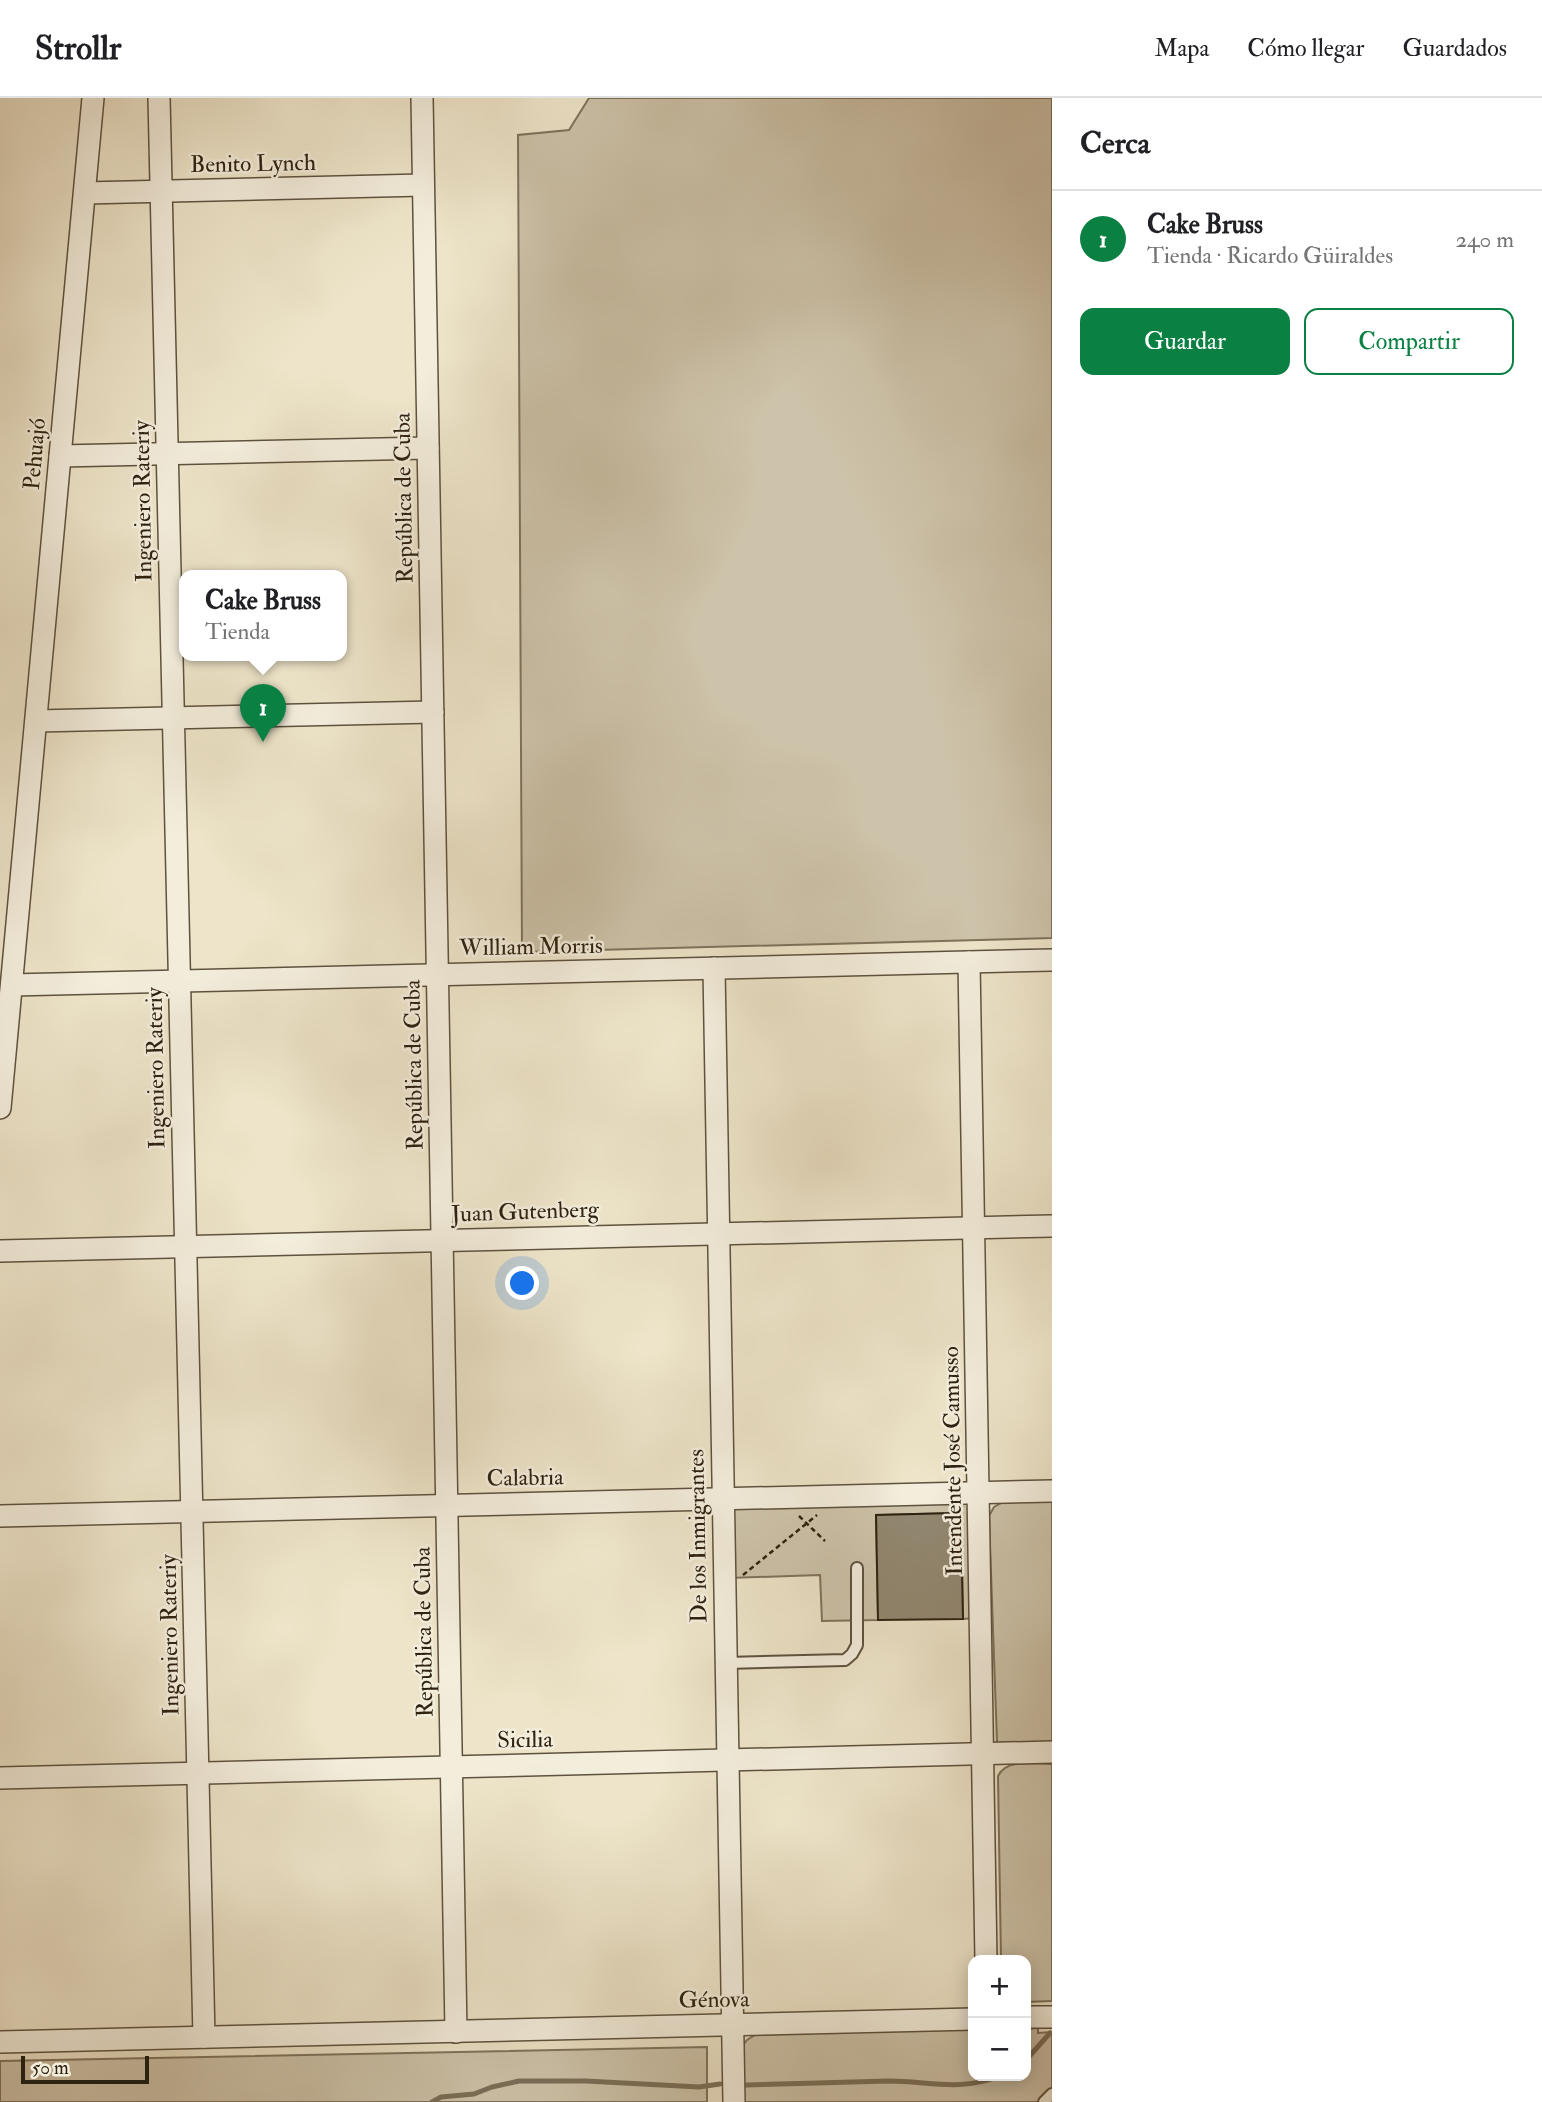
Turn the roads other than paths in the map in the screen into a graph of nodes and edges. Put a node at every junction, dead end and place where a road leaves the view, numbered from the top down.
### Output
1 (93, 98) edge
2 (159, 98) edge
3 (422, 98) edge
4 (423, 185) junction
5 (162, 191) junction
6 (85, 193) junction
7 (428, 448) junction
8 (167, 454) junction
9 (60, 456) junction
10 (433, 712) junction
11 (173, 718) junction
12 (36, 721) junction
13 (1052, 960) edge
14 (970, 962) junction
15 (714, 968) junction
16 (437, 975) junction
17 (180, 981) junction
18 (12, 985) junction
19 (0, 1108) edge
20 (1052, 1226) edge
21 (974, 1228) junction
22 (719, 1232) junction
23 (442, 1240) junction
24 (186, 1245) junction
25 (0, 1251) edge
26 (1052, 1491) edge
27 (979, 1493) junction
28 (722, 1499) junction
29 (447, 1505) junction
30 (192, 1511) junction
31 (0, 1516) edge
32 (857, 1568) dead end
33 (726, 1662) junction
34 (1052, 1752) edge
35 (982, 1754) junction
36 (728, 1760) junction
37 (452, 1767) junction
38 (198, 1773) junction
39 (0, 1778) edge
40 (986, 1955) edge
41 (1052, 2017) edge
42 (1031, 2018) edge
43 (968, 2019) edge
44 (733, 2025) junction
45 (456, 2032) junction
46 (204, 2037) junction
47 (0, 2042) edge
48 (1052, 2094) edge
49 (734, 2102) edge
50 (1044, 2102) edge

1 - 6 street, Pehuajó
2 - 5 street, Ingeniero Rateriy
3 - 4 street, República de Cuba
4 - 5 street, Benito Lynch
4 - 7 street, República de Cuba
5 - 6 street, Benito Lynch
5 - 8 street, Ingeniero Rateriy
6 - 9 street, Pehuajó
7 - 8 street
7 - 10 street, República de Cuba
8 - 9 street
8 - 11 street, Ingeniero Rateriy
9 - 12 street, Pehuajó
10 - 11 street
10 - 16 street, República de Cuba
11 - 12 street
11 - 17 street, Ingeniero Rateriy
12 - 18 street, Pehuajó
13 - 14 street, William Morris
14 - 15 street, William Morris
14 - 21 street, Intendente José Camusso
15 - 16 street, William Morris
15 - 22 street, De los Inmigrantes
16 - 17 street, William Morris
16 - 23 street, República de Cuba
17 - 18 street, William Morris
17 - 24 street, Ingeniero Rateriy
18 - 19 street, Pehuajó
20 - 21 street, Juan Gutenberg
21 - 22 street, Juan Gutenberg
21 - 27 street, Intendente José Camusso
22 - 23 street, Juan Gutenberg
22 - 28 street, De los Inmigrantes
23 - 24 street, Juan Gutenberg
23 - 29 street, República de Cuba
24 - 25 street, Juan Gutenberg
24 - 30 street, Ingeniero Rateriy
26 - 27 street, Calabria
27 - 28 street, Calabria
27 - 35 street, Intendente José Camusso
28 - 29 street, Calabria
28 - 33 street, De los Inmigrantes
29 - 30 street, Calabria
29 - 37 street, República de Cuba
30 - 31 street, Calabria
30 - 38 street, Ingeniero Rateriy
32 - 33 lane
33 - 36 street, De los Inmigrantes
34 - 35 street, Sicilia
35 - 36 street, Sicilia
35 - 40 street, Intendente José Camusso
36 - 37 street, Sicilia
36 - 44 street, De los Inmigrantes
37 - 38 street, Sicilia
37 - 45 street, República de Cuba
38 - 39 street, Sicilia
38 - 46 street, Ingeniero Rateriy
41 - 42 street
43 - 44 street, Génova
44 - 45 street, Génova
44 - 49 street, De los Inmigrantes
45 - 46 street, Génova
46 - 47 street, Génova
48 - 50 lane

